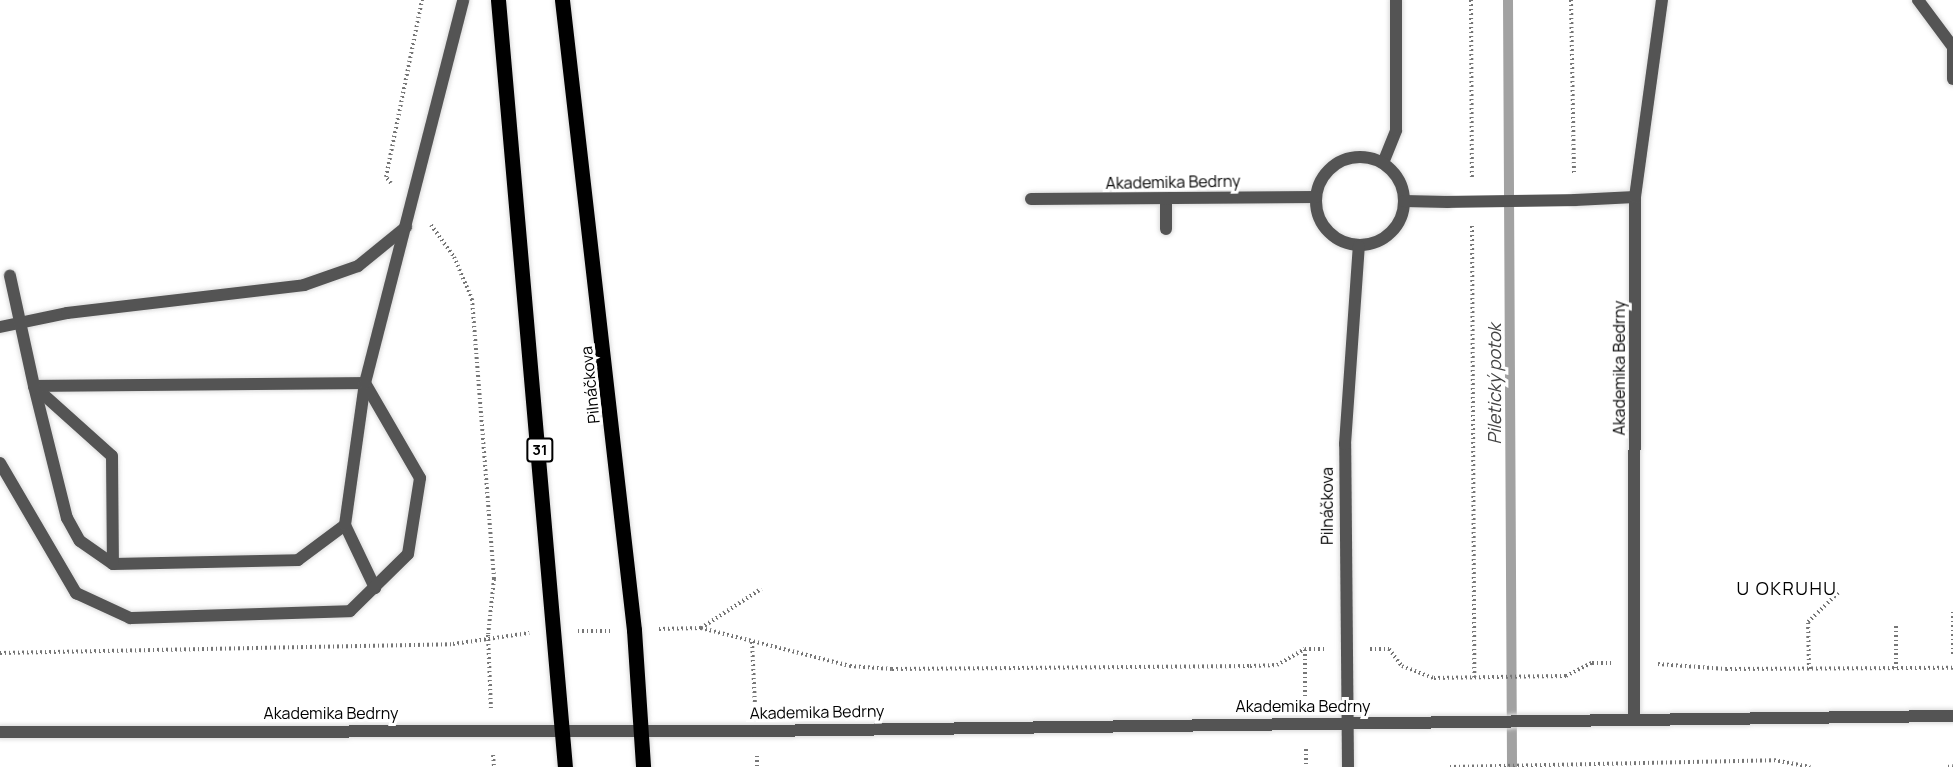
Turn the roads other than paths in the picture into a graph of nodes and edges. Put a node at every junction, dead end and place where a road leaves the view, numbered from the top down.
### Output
1 (463, 0) edge
2 (498, 0) edge
3 (562, 0) edge
4 (567, 0) edge
5 (1396, 0) edge
6 (1662, 0) edge
7 (1918, 0) edge
8 (565, 25) junction
9 (1953, 47) edge
10 (1953, 79) edge
11 (1383, 163) junction
12 (1635, 196) junction
13 (1316, 197) junction
14 (1031, 199) dead end
15 (1166, 199) junction
16 (1404, 201) junction
17 (406, 227) junction
18 (1166, 229) dead end
19 (1359, 246) junction
20 (10, 276) dead end
21 (18, 325) junction
22 (0, 327) edge
23 (366, 383) junction
24 (34, 386) junction
25 (0, 463) edge
26 (345, 525) junction
27 (113, 564) junction
28 (375, 588) junction
29 (1953, 716) edge
30 (1634, 719) junction
31 (1348, 722) junction
32 (562, 727) junction
33 (641, 727) junction
34 (0, 732) edge
35 (564, 767) edge
36 (643, 767) edge
37 (1348, 767) edge

1 - 17 street
2 - 32 main road, 31
3 - 8 main road, Pilnáčkova
4 - 8 street
5 - 11 street
6 - 12 street, Akademika Bedrny
7 - 9 street
8 - 33 main road, Pilnáčkova
9 - 10 street
11 - 13 street
11 - 16 street
12 - 16 street, bridge
12 - 30 street, Akademika Bedrny
13 - 15 street, Akademika Bedrny
13 - 19 street
14 - 15 street, Akademika Bedrny
15 - 18 street
16 - 19 street
17 - 21 street
17 - 23 street
19 - 31 street, Pilnáčkova
20 - 21 street
21 - 22 street
21 - 24 street
23 - 24 street
23 - 26 street
23 - 28 street
24 - 27 street
24 - 27 street
25 - 28 street
26 - 27 street
26 - 28 street
29 - 30 street, Akademika Bedrny
30 - 31 street, Akademika Bedrny
31 - 33 street, Akademika Bedrny
31 - 37 street, Pilnáčkova
32 - 33 street, Akademika Bedrny
32 - 34 street, Akademika Bedrny
32 - 35 main road, 31
33 - 36 main road, Pilnáčkova

